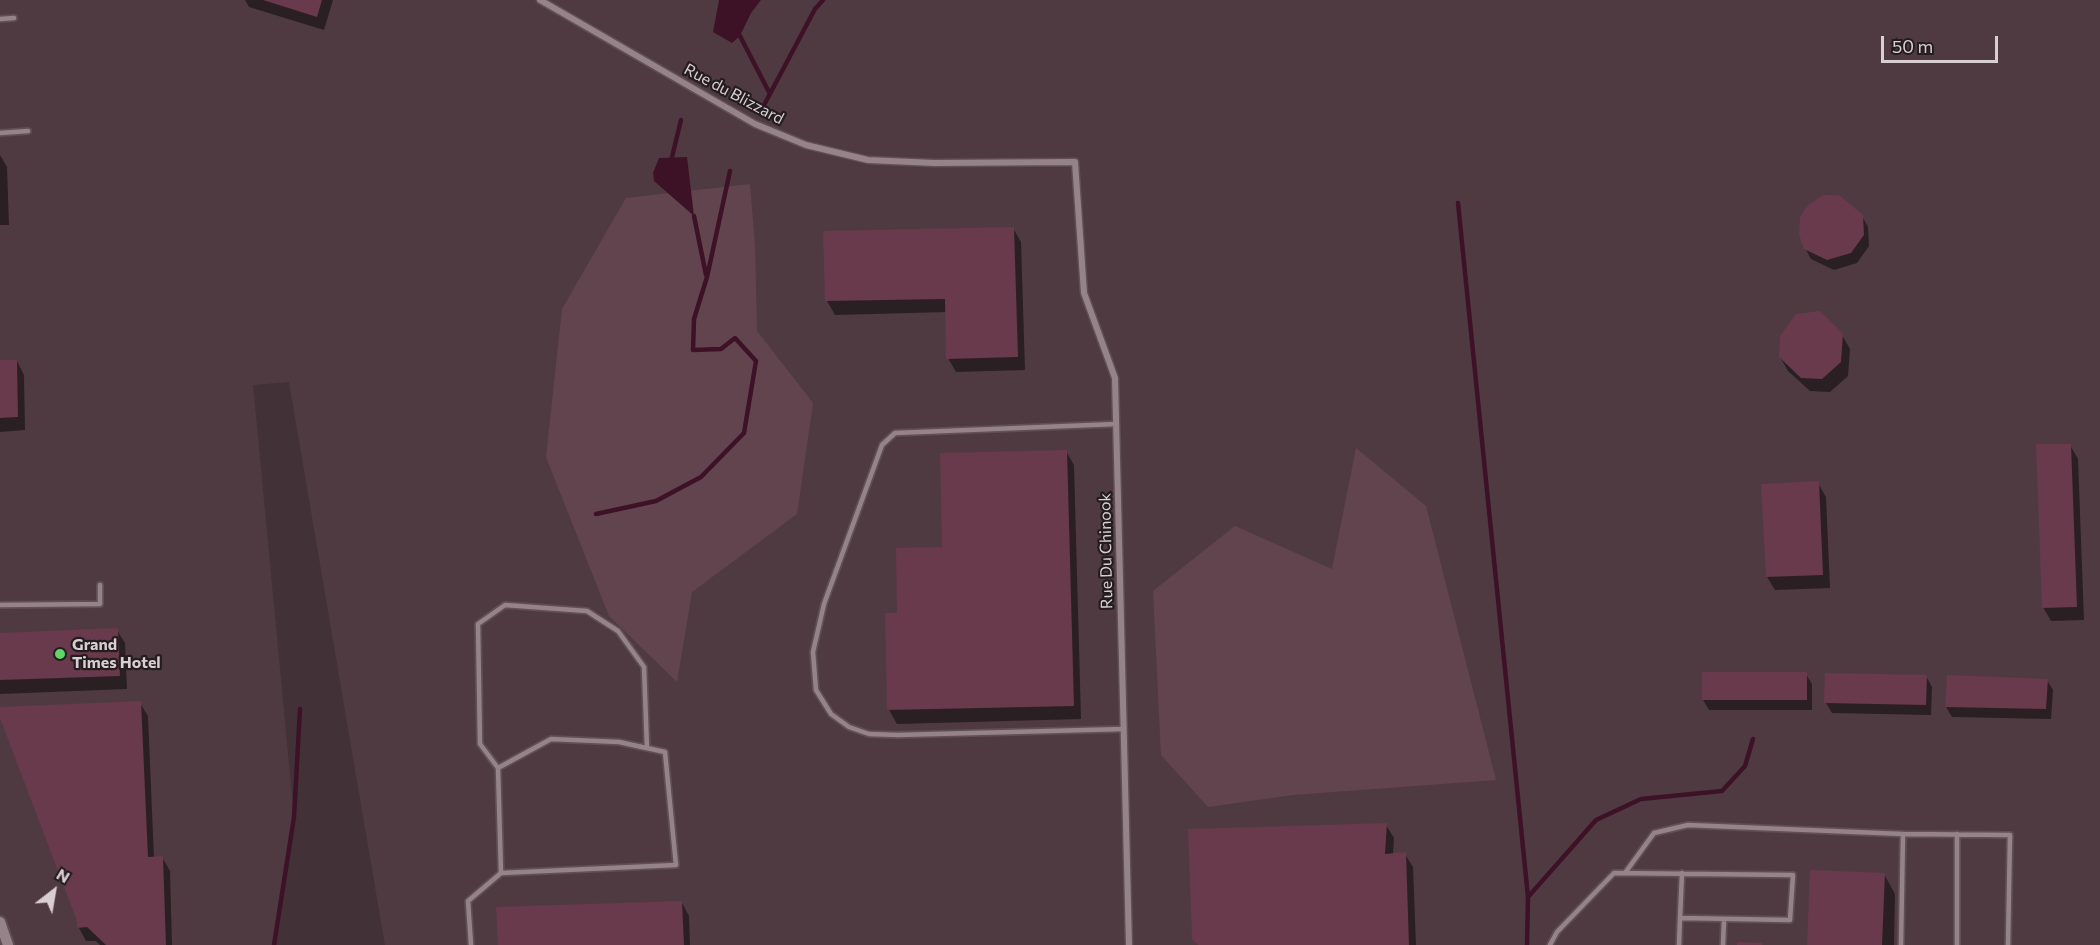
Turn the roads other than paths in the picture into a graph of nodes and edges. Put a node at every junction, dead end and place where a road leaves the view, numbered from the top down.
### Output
1 (540, 0) edge
2 (14, 18) dead end
3 (0, 19) edge
4 (28, 131) dead end
5 (0, 133) edge
6 (1075, 162) joint
7 (1116, 424) junction
8 (100, 585) dead end
9 (0, 605) edge
10 (1124, 729) junction
11 (647, 748) junction
12 (498, 768) junction
13 (1903, 834) junction
14 (1957, 834) junction
15 (501, 873) junction
16 (1625, 873) junction
17 (1682, 873) junction
18 (1680, 918) junction
19 (1724, 920) junction
20 (0, 922) edge
21 (8, 945) edge
22 (471, 945) edge
23 (1130, 945) edge
24 (1551, 945) edge
25 (1678, 945) edge
26 (1723, 945) edge
27 (1901, 945) edge
28 (1957, 945) edge
29 (2008, 945) edge

1 - 6 street, Rue du Blizzard
2 - 3 lane
4 - 5 lane
6 - 7 street, Rue Du Chinook
7 - 10 street, Rue Du Chinook
7 - 10 lane
8 - 9 lane
10 - 23 street, Rue Du Chinook
11 - 12 lane
11 - 12 lane
11 - 15 lane
12 - 15 lane
13 - 14 lane
13 - 16 lane
13 - 27 lane
14 - 28 lane
14 - 29 lane
15 - 22 lane
16 - 17 lane
16 - 24 lane
17 - 18 lane
17 - 19 lane
18 - 19 lane
18 - 25 lane
19 - 26 lane
20 - 21 street

